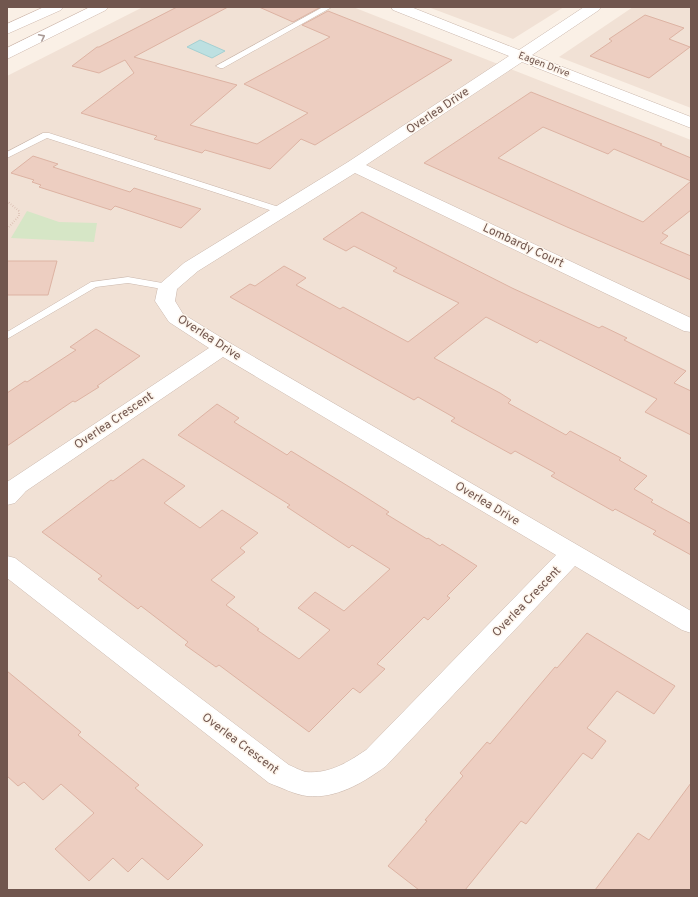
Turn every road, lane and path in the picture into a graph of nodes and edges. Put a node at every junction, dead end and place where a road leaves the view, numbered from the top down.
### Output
1 (56, 7) edge
2 (101, 7) edge
3 (328, 7) edge
4 (398, 7) edge
5 (594, 7) edge
6 (7, 30) edge
7 (7, 54) edge
8 (520, 56) junction
9 (220, 66) dead end
10 (691, 122) edge
11 (7, 155) edge
12 (354, 166) junction
13 (7, 201) edge
14 (282, 211) junction
15 (7, 229) edge
16 (168, 287) junction
17 (691, 326) edge
18 (7, 336) edge
19 (223, 348) junction
20 (7, 497) edge
21 (572, 554) junction
22 (7, 565) edge
23 (691, 623) edge

1 - 6 street
7 -> 2 street
3 - 9 lane
4 - 8 street, Eagen Drive
5 - 8 street, Overlea Drive
8 - 10 street, Eagen Drive
8 - 12 street, Overlea Drive
11 - 14 lane
12 - 14 street, Overlea Drive
12 - 17 street, Lombardy Court
13 - 15 path
14 - 16 street, Overlea Drive
16 - 18 lane
16 - 19 street, Overlea Drive
19 - 20 street, Overlea Crescent
19 - 21 street, Overlea Drive
21 - 22 street, Overlea Crescent
21 - 23 street, Overlea Drive

